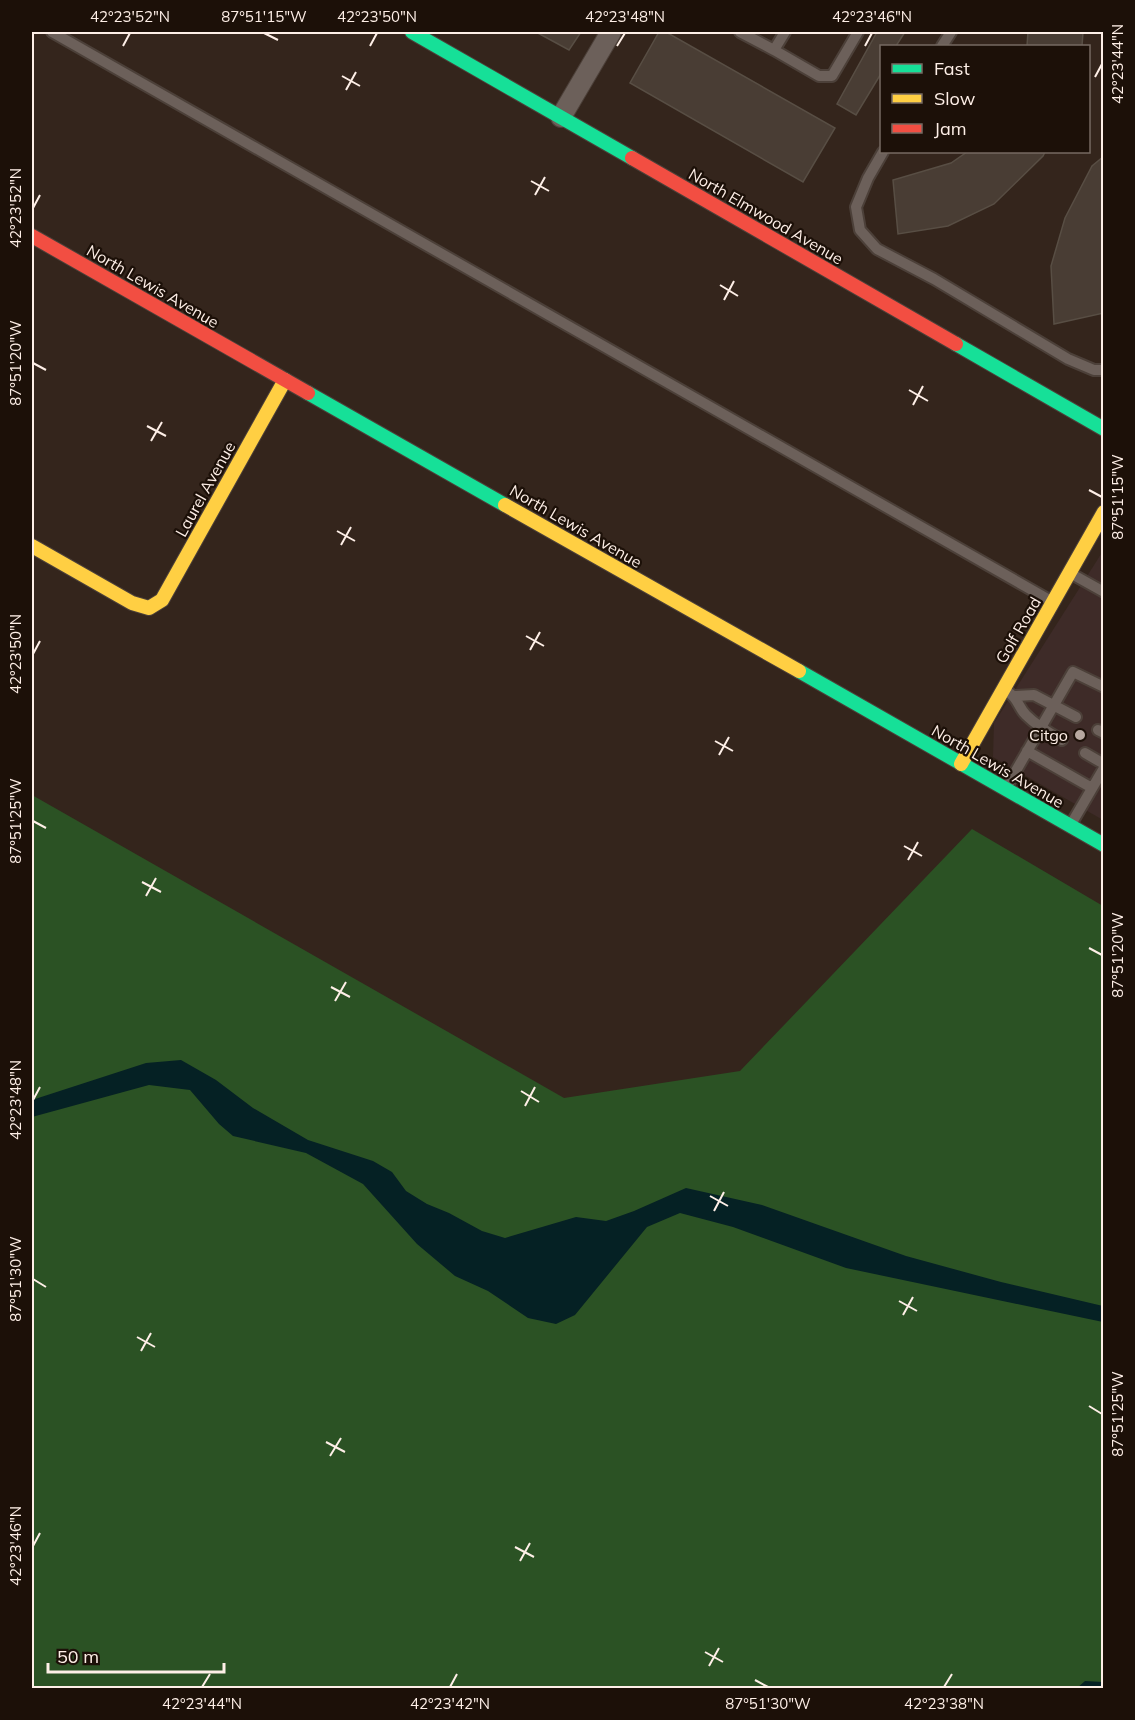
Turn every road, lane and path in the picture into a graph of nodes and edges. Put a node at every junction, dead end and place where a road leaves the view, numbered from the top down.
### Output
1 (52, 32) edge
2 (412, 32) edge
3 (611, 32) edge
4 (740, 32) edge
5 (785, 32) edge
6 (858, 32) edge
7 (951, 32) edge
8 (943, 45) edge
9 (774, 50) junction
10 (561, 117) junction
11 (882, 153) edge
12 (32, 236) edge
13 (1104, 370) edge
14 (285, 380) junction
15 (1104, 429) edge
16 (1104, 512) edge
17 (32, 546) edge
18 (1070, 573) junction
19 (1104, 592) edge
20 (1053, 602) junction
21 (1104, 687) edge
22 (1009, 693) junction
23 (1054, 705) junction
24 (1076, 717) dead end
25 (1041, 728) junction
26 (1062, 740) dead end
27 (1027, 751) junction
28 (1084, 753) dead end
29 (961, 764) junction
30 (1104, 764) edge
31 (1104, 768) edge
32 (1092, 788) junction
33 (1005, 789) junction
34 (1070, 826) junction
35 (1104, 845) edge

1 - 20 lane
2 - 10 street, North Elmwood Avenue
3 - 10 street
4 - 9 lane
5 - 9 lane
6 - 9 lane
7 - 8 lane
10 - 15 street, North Elmwood Avenue
11 - 13 lane
12 - 14 street, North Lewis Avenue
14 - 17 street, Laurel Avenue
14 - 29 street, North Lewis Avenue
16 - 18 street, Golf Road
18 - 19 lane
18 - 20 street, Golf Road
20 - 22 street, Golf Road
21 - 23 lane
22 - 23 lane
22 - 25 lane
22 - 29 street, Golf Road
23 - 24 lane
23 - 25 lane
25 - 26 lane
25 - 27 lane
27 - 32 lane
27 - 33 lane
28 - 30 lane
29 - 33 street, North Lewis Avenue
31 - 32 lane
32 - 34 lane
33 - 34 street, North Lewis Avenue
34 - 35 street, North Lewis Avenue

